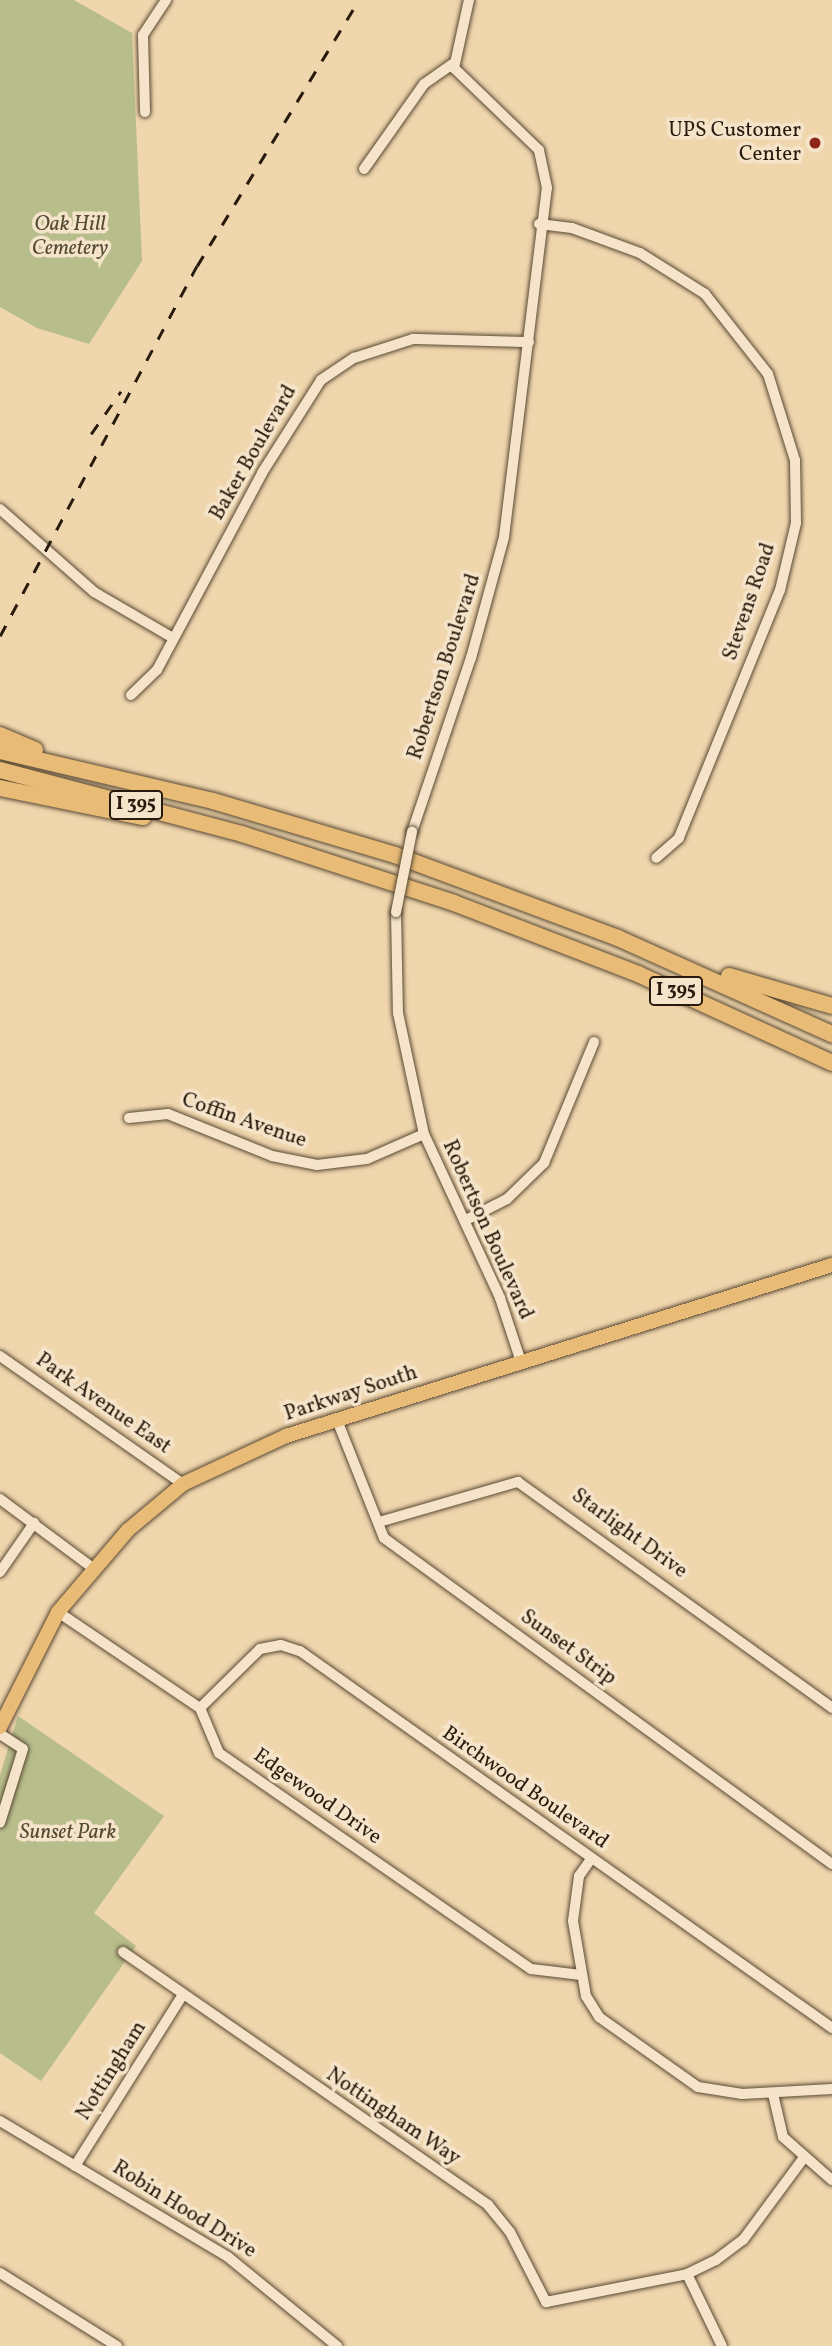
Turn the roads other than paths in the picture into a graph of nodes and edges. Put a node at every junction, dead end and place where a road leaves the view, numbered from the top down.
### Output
1 (166, 0) edge
2 (469, 0) edge
3 (453, 64) junction
4 (145, 112) dead end
5 (364, 169) dead end
6 (539, 224) junction
7 (529, 342) junction
8 (0, 509) edge
9 (173, 638) junction
10 (131, 695) dead end
11 (0, 735) edge
12 (0, 751) edge
13 (0, 770) edge
14 (120, 778) junction
15 (0, 788) edge
16 (272, 843) junction
17 (656, 858) dead end
18 (588, 926) junction
19 (832, 1006) edge
20 (832, 1034) edge
21 (594, 1042) dead end
22 (832, 1063) edge
23 (129, 1118) dead end
24 (424, 1134) junction
25 (466, 1220) junction
26 (832, 1265) edge
27 (0, 1356) edge
28 (521, 1362) junction
29 (337, 1420) junction
30 (183, 1484) junction
31 (0, 1499) edge
32 (379, 1522) junction
33 (34, 1523) junction
34 (93, 1568) junction
35 (0, 1572) edge
36 (58, 1612) junction
37 (832, 1707) edge
38 (200, 1708) junction
39 (0, 1727) edge
40 (0, 1734) edge
41 (0, 1823) edge
42 (591, 1858) junction
43 (832, 1864) edge
44 (123, 1952) dead end
45 (581, 1975) junction
46 (182, 1996) junction
47 (832, 2028) edge
48 (832, 2089) edge
49 (773, 2094) junction
50 (0, 2121) edge
51 (803, 2160) junction
52 (75, 2166) junction
53 (832, 2180) edge
54 (0, 2273) edge
55 (687, 2274) junction
56 (117, 2346) edge
57 (337, 2346) edge
58 (722, 2346) edge

1 - 4 street
2 - 3 street
3 - 5 street
3 - 6 street, Robertson Boulevard
6 - 7 street, Robertson Boulevard
6 - 17 street, Stevens Road
7 - 9 street, Baker Boulevard
7 - 24 street, Robertson Boulevard, bridge
8 - 9 street
9 - 10 street, Baker Boulevard
11 - 14 highway
12 - 14 highway, I 395
13 - 16 highway, I 395
14 - 18 highway, I 395
15 - 16 highway
16 - 22 highway, I 395
18 - 19 highway
18 - 20 highway, I 395
21 - 25 street
23 - 24 street, Coffin Avenue
24 - 25 street, Robertson Boulevard
25 - 28 street, Robertson Boulevard
26 - 28 main road, Parkway South
27 - 30 street, Park Avenue East
28 - 29 main road, Parkway South
29 - 30 main road, Parkway South
29 - 32 street, Sunset Strip
30 - 34 main road, Parkway South
31 - 33 street
32 - 37 street, Starlight Drive
32 - 43 street, Sunset Strip
33 - 34 street
33 - 35 street
34 - 36 main road, Parkway South
36 - 38 street
36 - 39 main road, Parkway South
38 - 42 street, Birchwood Boulevard
38 - 45 street, Edgewood Drive
40 - 41 street
42 - 45 street
42 - 47 street, Birchwood Boulevard
44 - 46 street, Nottingham Way
45 - 49 street
46 - 52 street, Nottingham
46 - 55 street, Nottingham Way
48 - 49 street
49 - 51 street
50 - 52 street, Robin Hood Drive
51 - 53 street
51 - 55 street
52 - 57 street, Robin Hood Drive
54 - 56 street
55 - 58 street

